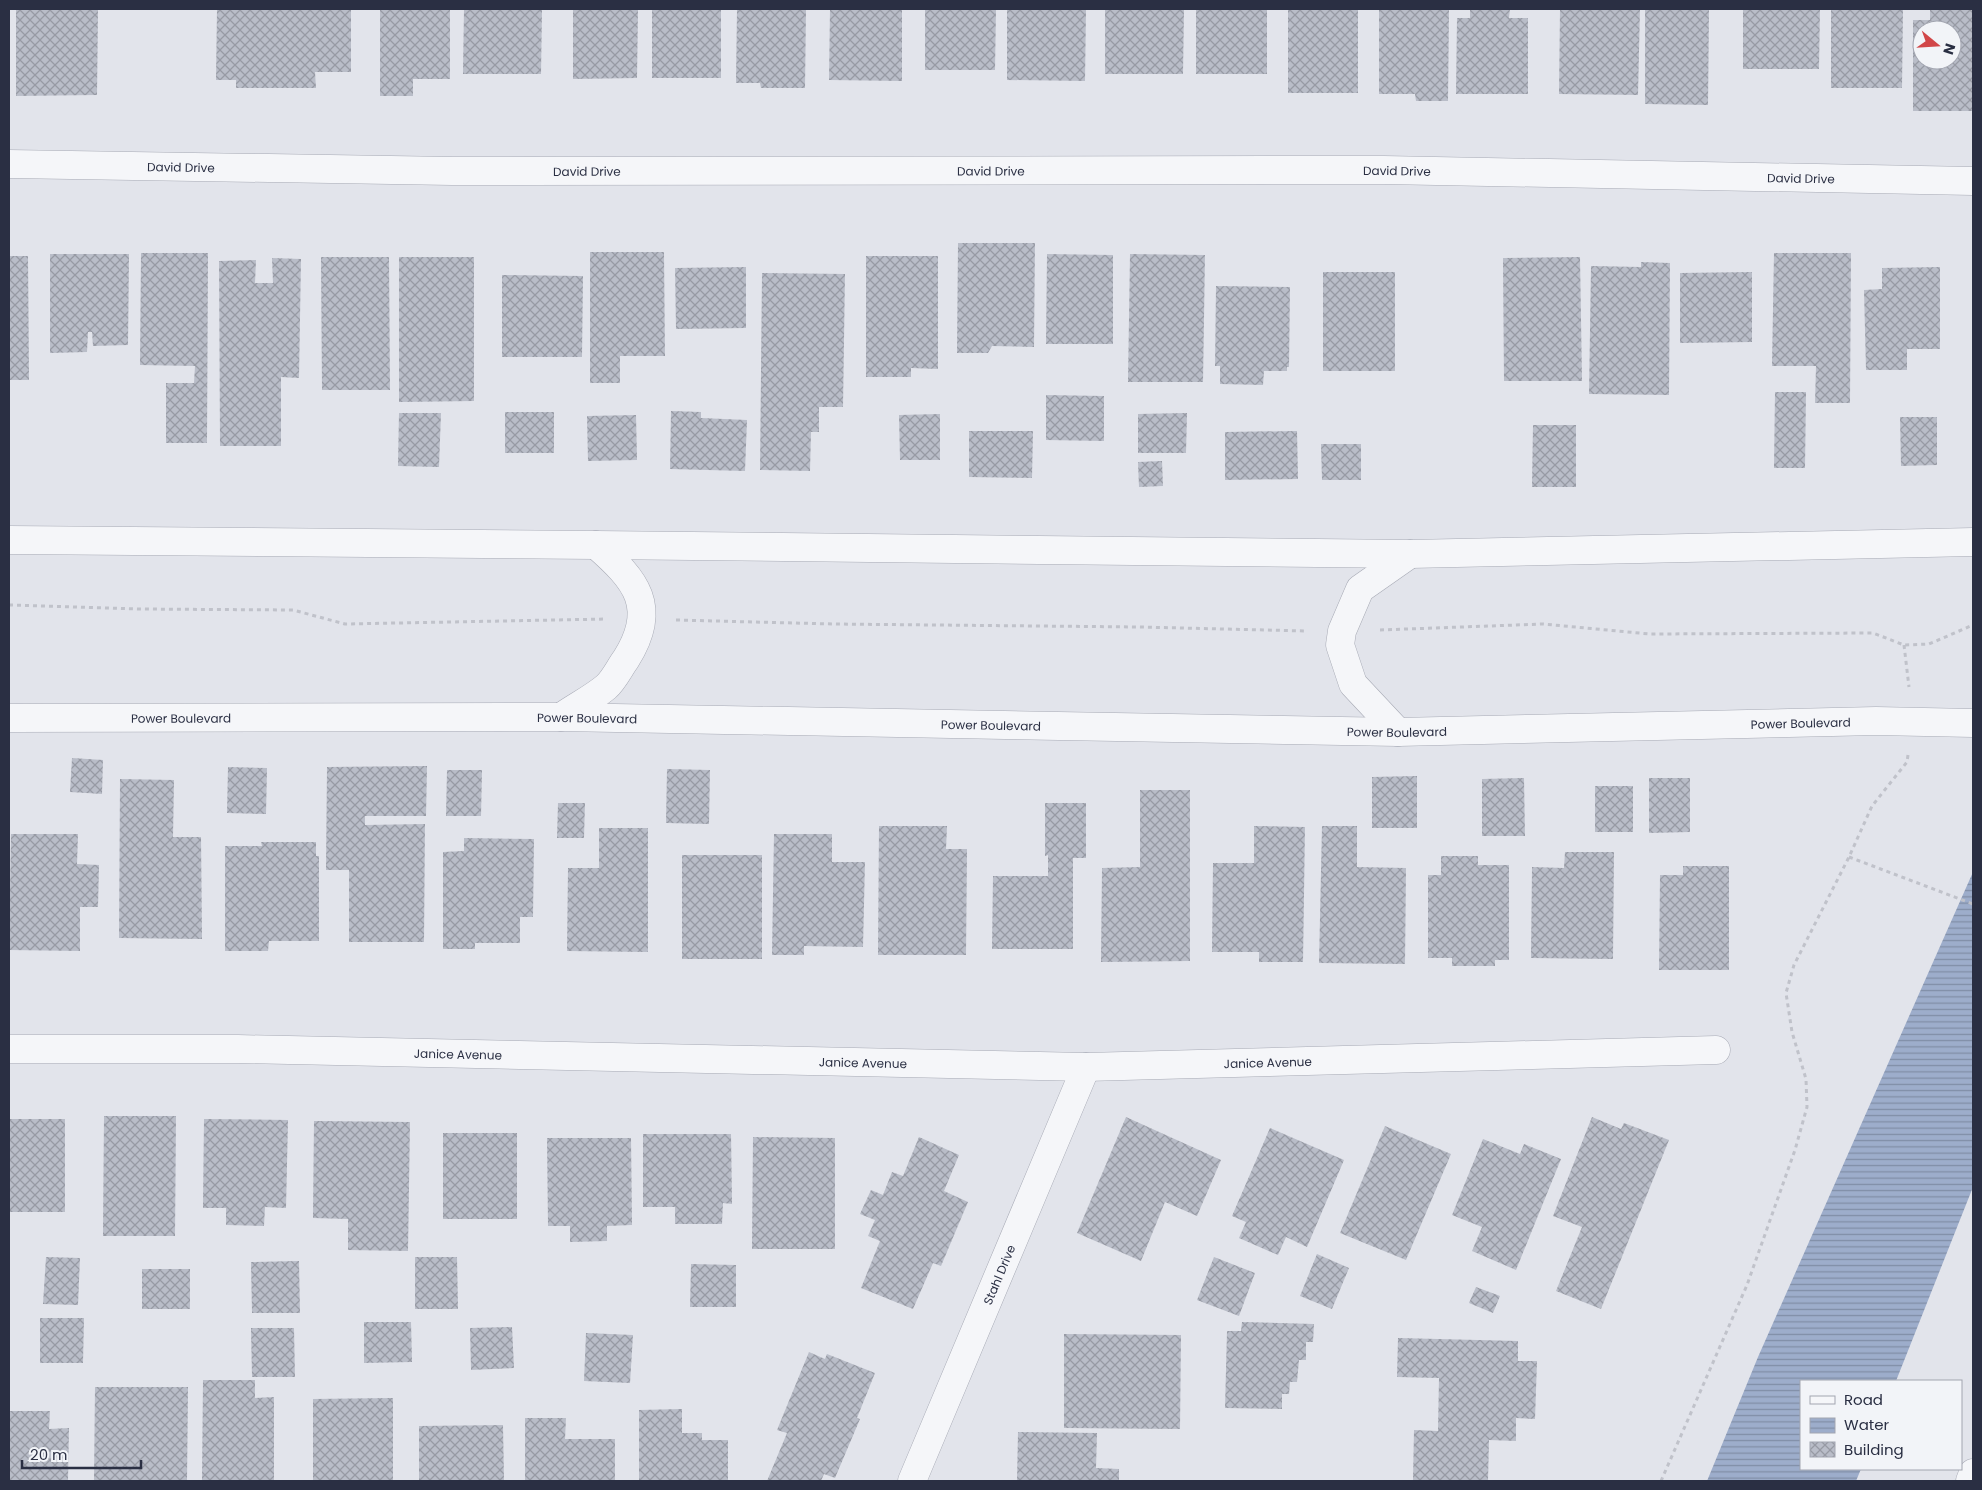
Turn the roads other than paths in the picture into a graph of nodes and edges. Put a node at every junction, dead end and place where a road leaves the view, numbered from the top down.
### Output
1 (9, 164) edge
2 (1973, 181) edge
3 (1970, 538) edge
4 (9, 540) edge
5 (596, 545) junction
6 (1410, 554) junction
7 (561, 716) junction
8 (9, 718) edge
9 (1973, 723) edge
10 (1398, 732) junction
11 (9, 1049) edge
12 (1716, 1050) dead end
13 (1086, 1068) junction
14 (1973, 1473) edge
15 (912, 1481) edge
16 (1970, 1481) edge

1 - 2 street, David Drive
3 - 6 street
4 - 5 street
5 - 6 street
5 - 7 street
6 - 10 street
7 - 8 street, Power Boulevard
7 - 10 street, Power Boulevard
9 - 10 street, Power Boulevard
11 - 13 street, Janice Avenue
12 - 13 street, Janice Avenue
13 - 15 street, Stahl Drive
14 - 16 street

